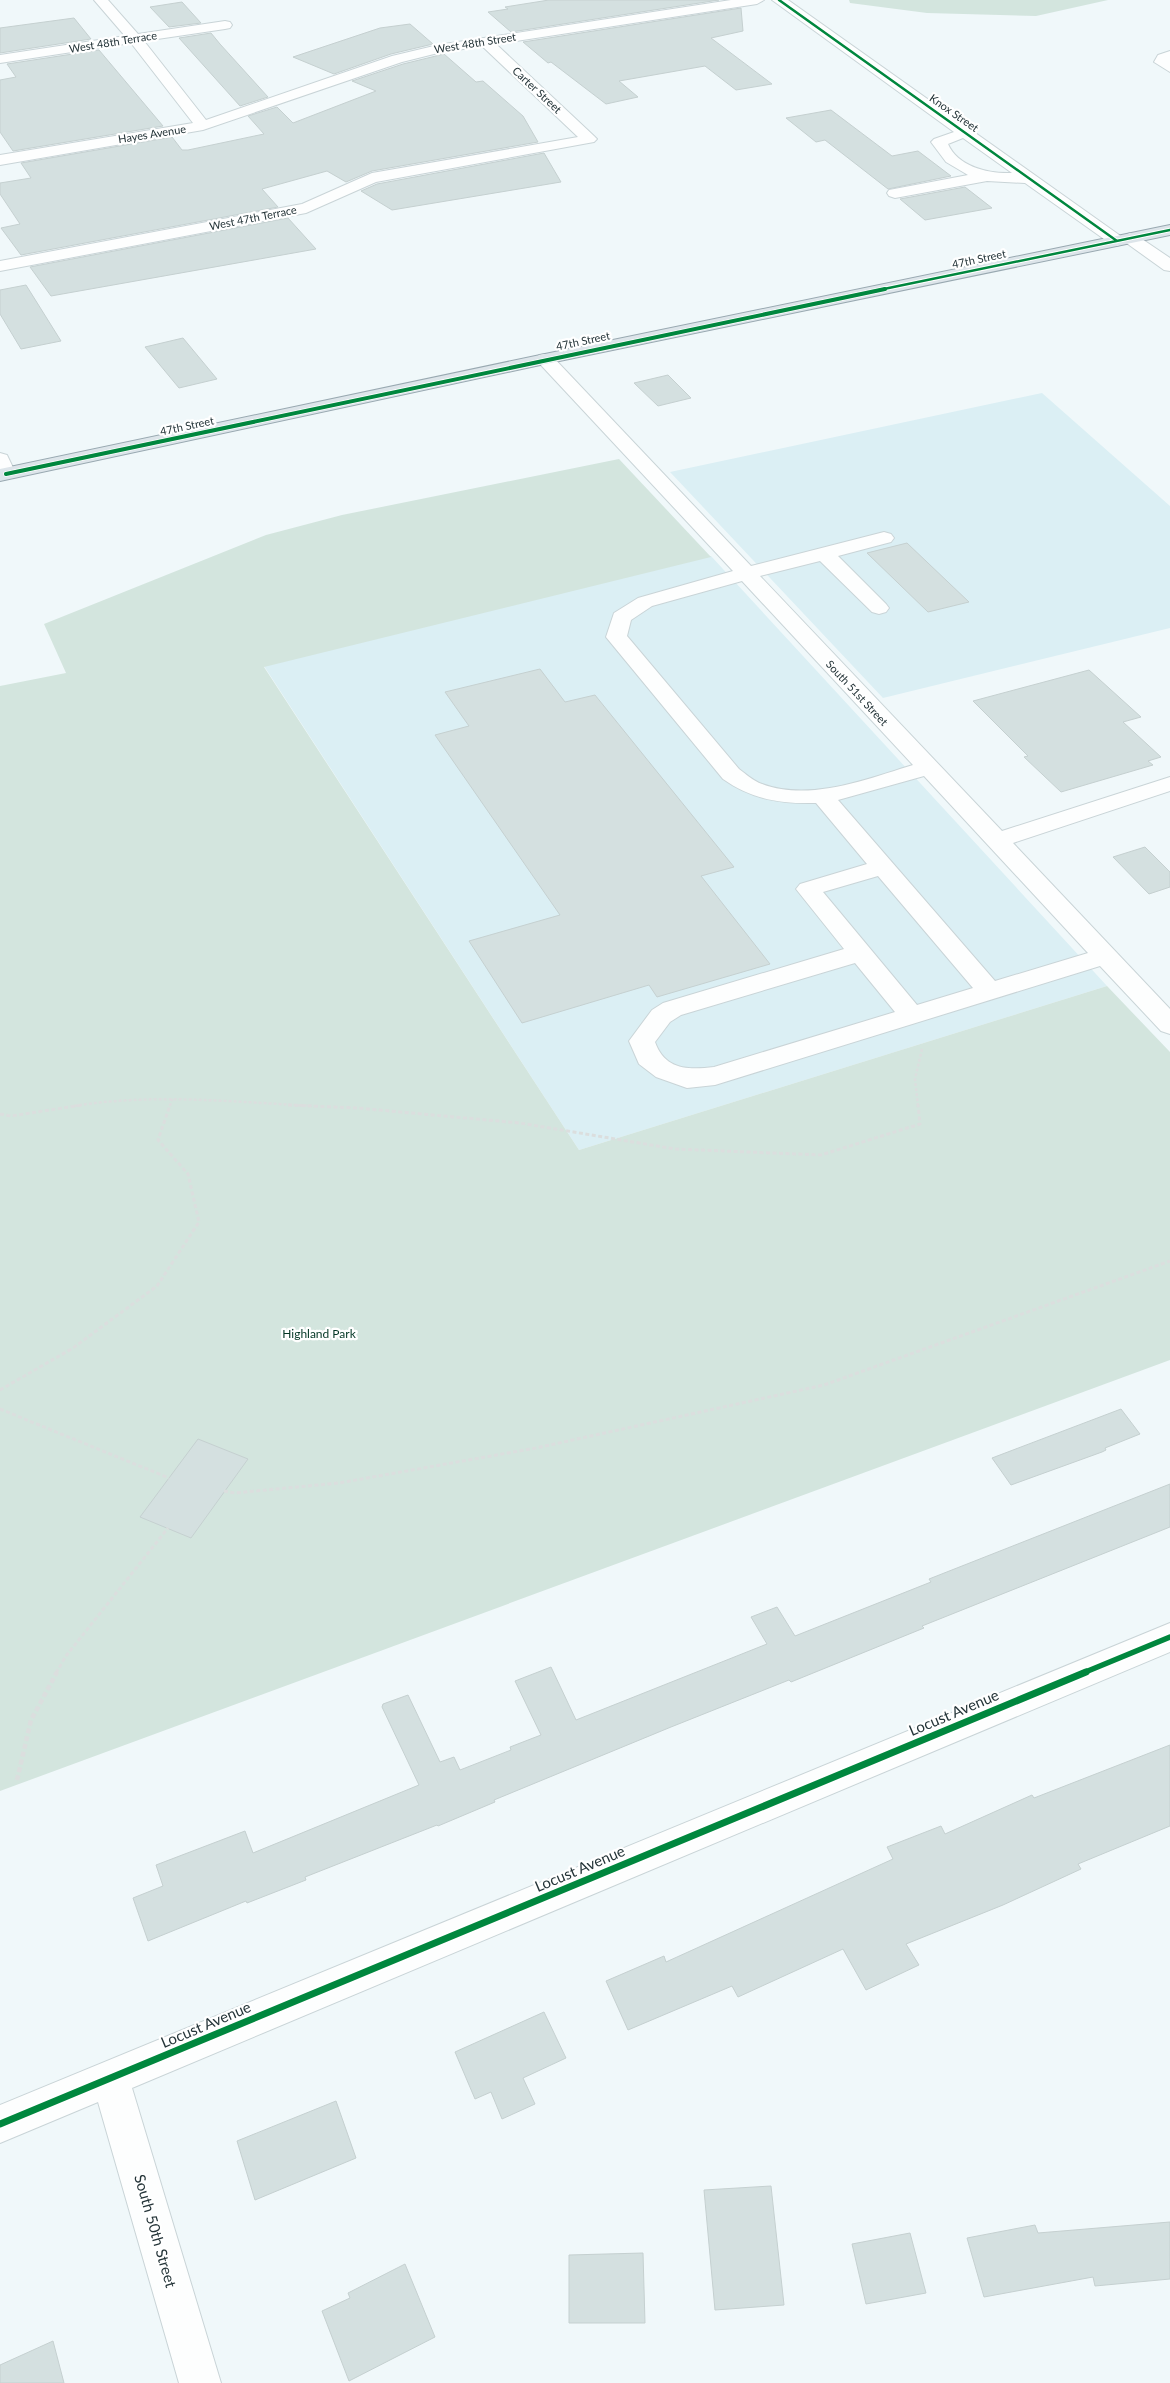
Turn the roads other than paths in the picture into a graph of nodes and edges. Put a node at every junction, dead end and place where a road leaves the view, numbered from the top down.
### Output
1 (101, 0) edge
2 (757, 0) edge
3 (779, 0) edge
4 (225, 25) dead end
5 (134, 39) junction
6 (484, 41) junction
7 (1170, 55) edge
8 (0, 59) edge
9 (1170, 68) edge
10 (203, 126) junction
11 (964, 133) junction
12 (589, 139) joint
13 (0, 160) edge
14 (985, 177) junction
15 (1028, 178) junction
16 (896, 193) dead end
17 (1170, 230) edge
18 (1124, 240) junction
19 (0, 266) edge
20 (1170, 266) edge
21 (545, 359) junction
22 (2, 472) edge
23 (884, 538) dead end
24 (824, 553) junction
25 (745, 574) junction
26 (879, 608) dead end
27 (927, 768) junction
28 (1170, 784) edge
29 (822, 796) junction
30 (996, 841) junction
31 (882, 867) junction
32 (860, 953) junction
33 (1104, 956) junction
34 (990, 991) junction
35 (911, 1015) junction
36 (1170, 1026) edge
37 (1170, 1637) edge
38 (110, 2079) junction
39 (0, 2124) edge
40 (200, 2383) edge

1 - 5 street, Hayes Avenue
2 - 6 street, West 48th Street
3 - 11 street, Knox Street
4 - 5 street, West 48th Terrace
5 - 8 street, West 48th Terrace
5 - 10 street, Hayes Avenue
6 - 10 street, West 48th Street
6 - 12 street, Carter Street
7 - 9 street
10 - 13 street, Hayes Avenue
11 - 14 street
11 - 15 street, Knox Street
12 - 19 street, West 47th Terrace
14 - 15 street
14 - 16 street
15 - 18 street, Knox Street
17 - 18 main road, 47th Street
18 - 20 street, Knox Street
18 - 21 main road, 47th Street
21 - 22 main road, 47th Street
21 - 25 street, South 51st Street
23 - 24 street
24 - 25 street
24 - 26 street
25 - 27 street, South 51st Street
25 - 29 street
27 - 29 street
27 - 30 street, South 51st Street
28 - 30 street
29 - 31 street
30 - 33 street, South 51st Street
31 - 32 street
31 - 34 street
32 - 35 street
32 - 35 street
33 - 34 street
33 - 36 street, South 51st Street
34 - 35 street
37 - 38 street, Locust Avenue
38 - 39 street, Locust Avenue
38 - 40 street, South 50th Street

